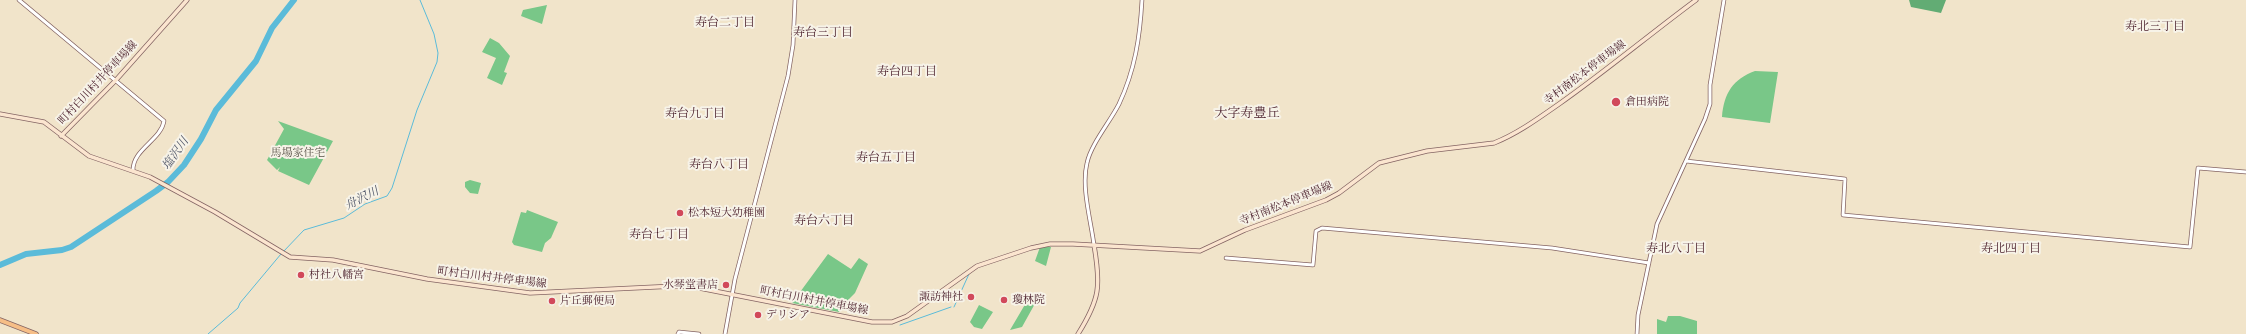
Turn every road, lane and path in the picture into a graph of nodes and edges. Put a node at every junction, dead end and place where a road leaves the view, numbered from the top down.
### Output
1 (19, 0) edge
2 (187, 0) edge
3 (795, 0) edge
4 (1142, 0) edge
5 (1696, 0) edge
6 (1724, 0) edge
7 (116, 80) junction
8 (0, 114) edge
9 (61, 136) junction
10 (1686, 160) junction
11 (133, 170) junction
12 (2246, 172) edge
13 (1094, 245) junction
14 (1226, 258) dead end
15 (1649, 263) junction
16 (732, 294) junction
17 (0, 320) edge
18 (36, 334) edge
19 (678, 334) edge
20 (699, 334) edge
21 (725, 334) edge
22 (1078, 334) edge
23 (1637, 334) edge

1 - 7 street
2 - 7 main road, 町村白川村井停車場線
3 - 16 street
4 - 13 street
5 - 13 main road, 寺村南松本停車場線
6 - 10 street
7 - 9 main road, 町村白川村井停車場線
7 - 11 street
8 - 9 main road
9 - 11 main road, 町村白川村井停車場線
10 - 12 street
10 - 15 street
11 - 16 main road, 町村白川村井停車場線
13 - 16 main road, 町村白川村井停車場線
13 - 22 main road
14 - 15 street
15 - 23 street
16 - 21 street
17 - 18 main road
19 - 20 street

